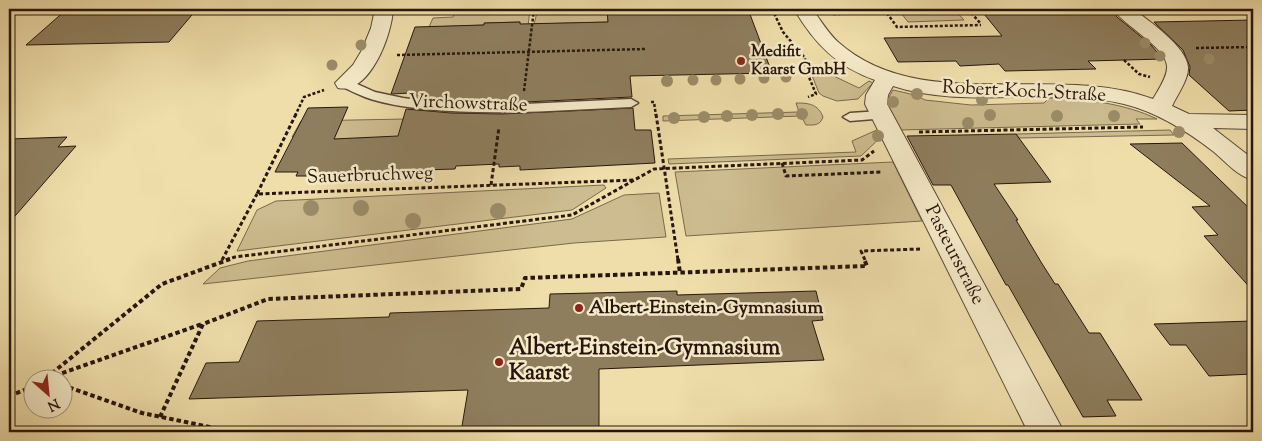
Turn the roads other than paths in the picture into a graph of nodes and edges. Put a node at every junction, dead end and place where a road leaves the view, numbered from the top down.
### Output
1 (384, 9) edge
2 (1122, 9) edge
3 (805, 12) edge
4 (887, 78) junction
5 (346, 83) joint
6 (631, 102) dead end
7 (1159, 108) junction
8 (881, 115) junction
9 (850, 117) dead end
10 (1186, 121) junction
11 (1253, 122) edge
12 (1253, 172) edge
13 (1046, 432) edge

1 - 5 street
2 - 7 street
3 - 4 street, Robert-Koch-Straße
4 - 7 street, Robert-Koch-Straße
4 - 8 street, Pasteurstraße
5 - 6 lane, Virchowstraße
7 - 10 street, Robert-Koch-Straße
8 - 9 lane
8 - 13 street, Pasteurstraße
10 - 11 street
10 - 12 street, Robert-Koch-Straße

